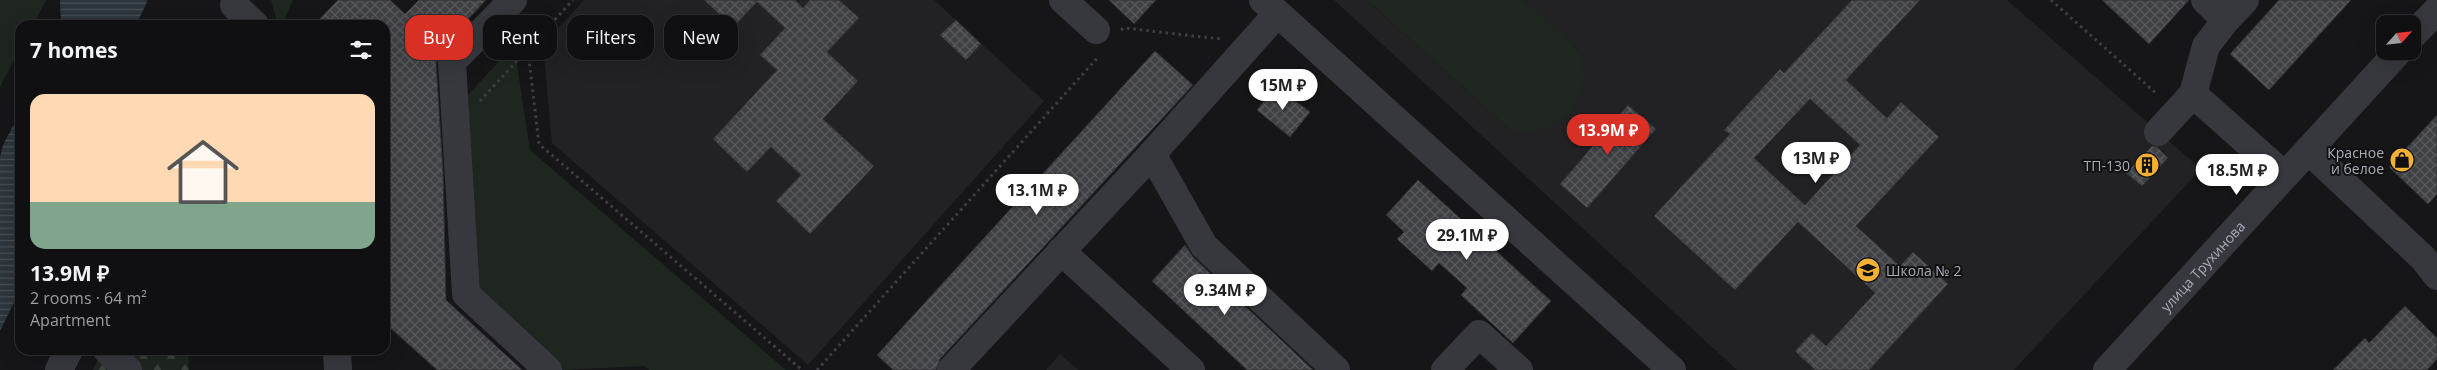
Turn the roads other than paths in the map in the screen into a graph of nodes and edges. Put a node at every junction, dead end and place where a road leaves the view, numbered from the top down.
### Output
1 (1063, 0) edge
2 (2205, 0) edge
3 (2245, 0) edge
4 (1270, 7) edge
5 (518, 9) edge
6 (232, 10) edge
7 (2437, 10) edge
8 (247, 20) edge
9 (2226, 20) junction
10 (2421, 27) edge
11 (1105, 38) road end
12 (2391, 60) edge
13 (2185, 103) junction
14 (2158, 132) dead end
15 (2308, 150) junction
16 (1152, 154) junction
17 (2284, 175) junction
18 (1061, 251) junction
19 (2432, 259) edge
20 (66, 355) edge
21 (112, 355) edge
22 (337, 355) edge
23 (59, 370) edge
24 (128, 370) edge
25 (338, 370) edge
26 (548, 370) edge
27 (952, 370) edge
28 (1191, 370) edge
29 (1336, 370) edge
30 (1445, 370) edge
31 (1519, 370) edge
32 (1672, 370) edge
33 (2107, 370) edge

1 - 11 street
2 - 9 street
3 - 9 street
4 - 16 street
4 - 32 street
5 - 26 street
6 - 8 street
7 - 10 street
9 - 13 street
12 - 15 street, улица Трухинова
13 - 14 street
13 - 17 street
15 - 17 street, улица Трухинова
15 - 19 street
16 - 18 street
16 - 29 street
17 - 33 street, улица Трухинова
18 - 27 street
18 - 28 street
20 - 23 street
21 - 24 street
22 - 25 street
30 - 31 street

